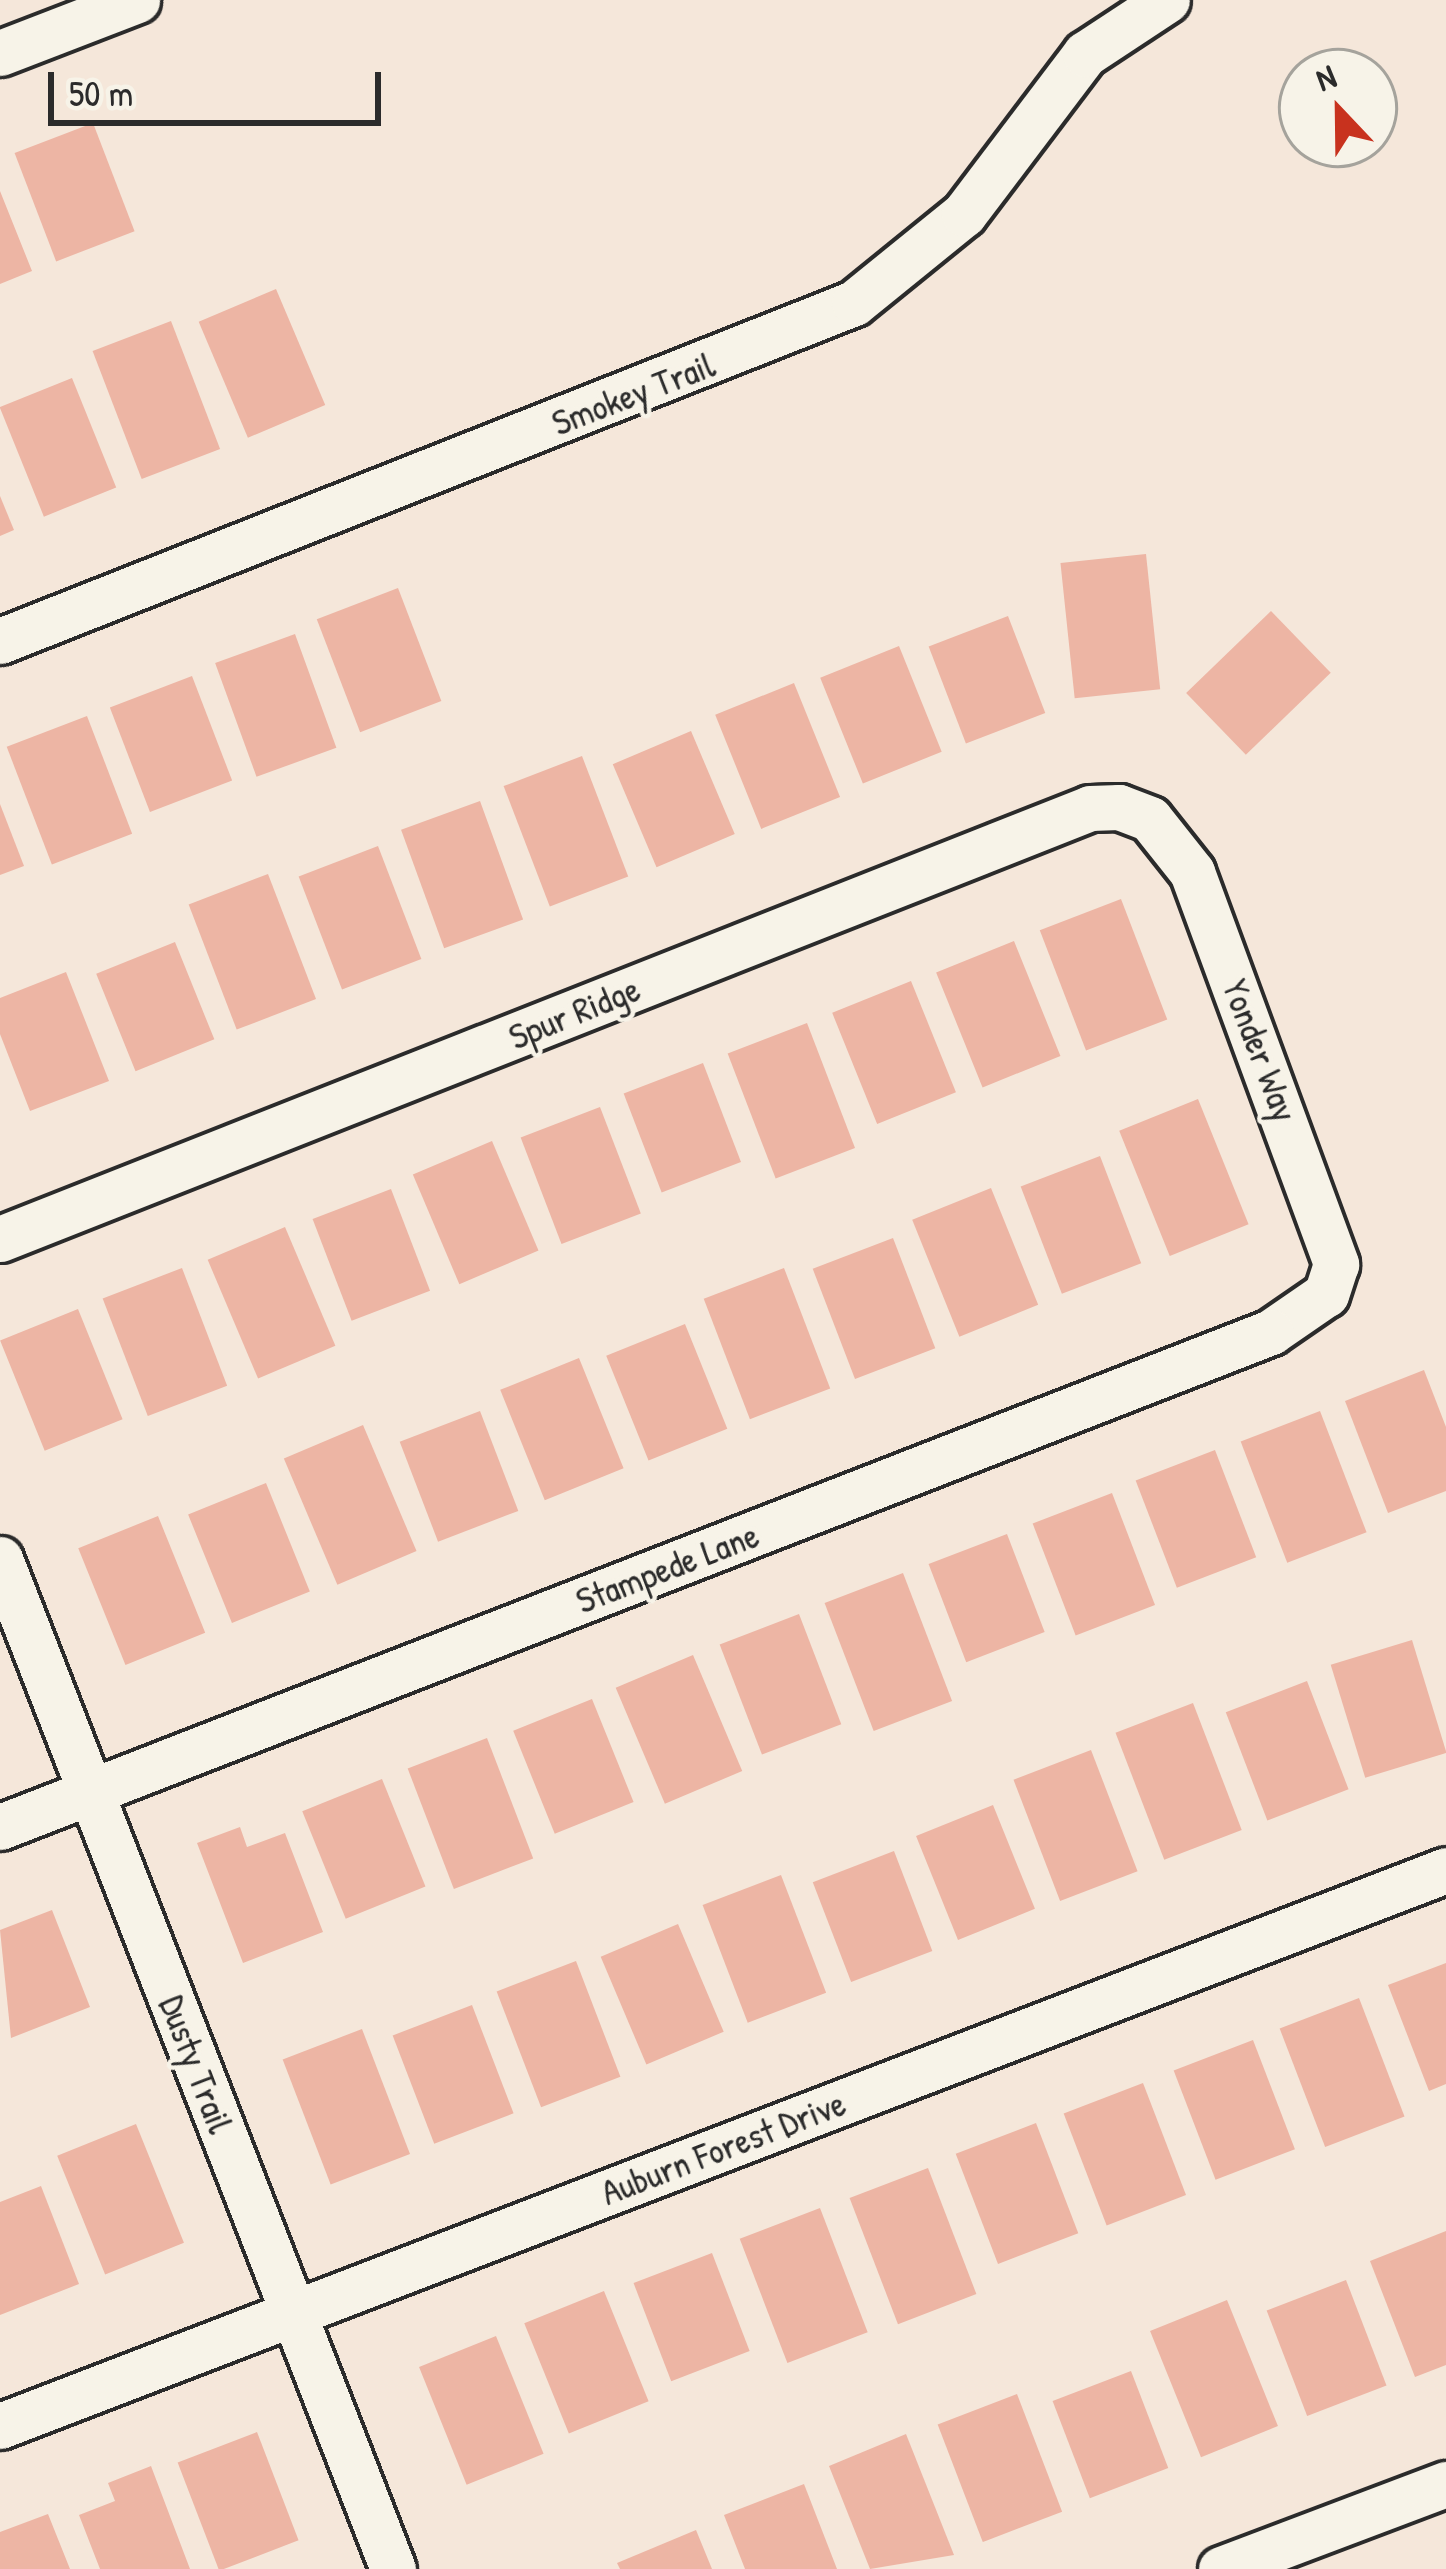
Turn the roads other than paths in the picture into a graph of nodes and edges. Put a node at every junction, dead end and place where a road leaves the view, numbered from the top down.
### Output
1 (137, 0) edge
2 (1167, 0) edge
3 (0, 53) edge
4 (0, 640) edge
5 (1150, 819) joint
6 (0, 1239) edge
7 (1327, 1294) joint
8 (0, 1559) edge
9 (90, 1791) junction
10 (0, 1826) edge
11 (1446, 1870) edge
12 (293, 2312) junction
13 (0, 2426) edge
14 (1446, 2484) edge
15 (392, 2569) edge
16 (1221, 2569) edge

1 - 3 street
2 - 4 street, Smokey Trail
5 - 6 street, Spur Ridge
5 - 7 street, Yonder Way
7 - 9 street, Stampede Lane
8 - 9 street, Dusty Trail
9 - 10 street, Stampede Lane
9 - 12 street, Dusty Trail
11 - 12 street, Auburn Forest Drive
12 - 13 street, Auburn Forest Drive
12 - 15 street, Dusty Trail
14 - 16 street

